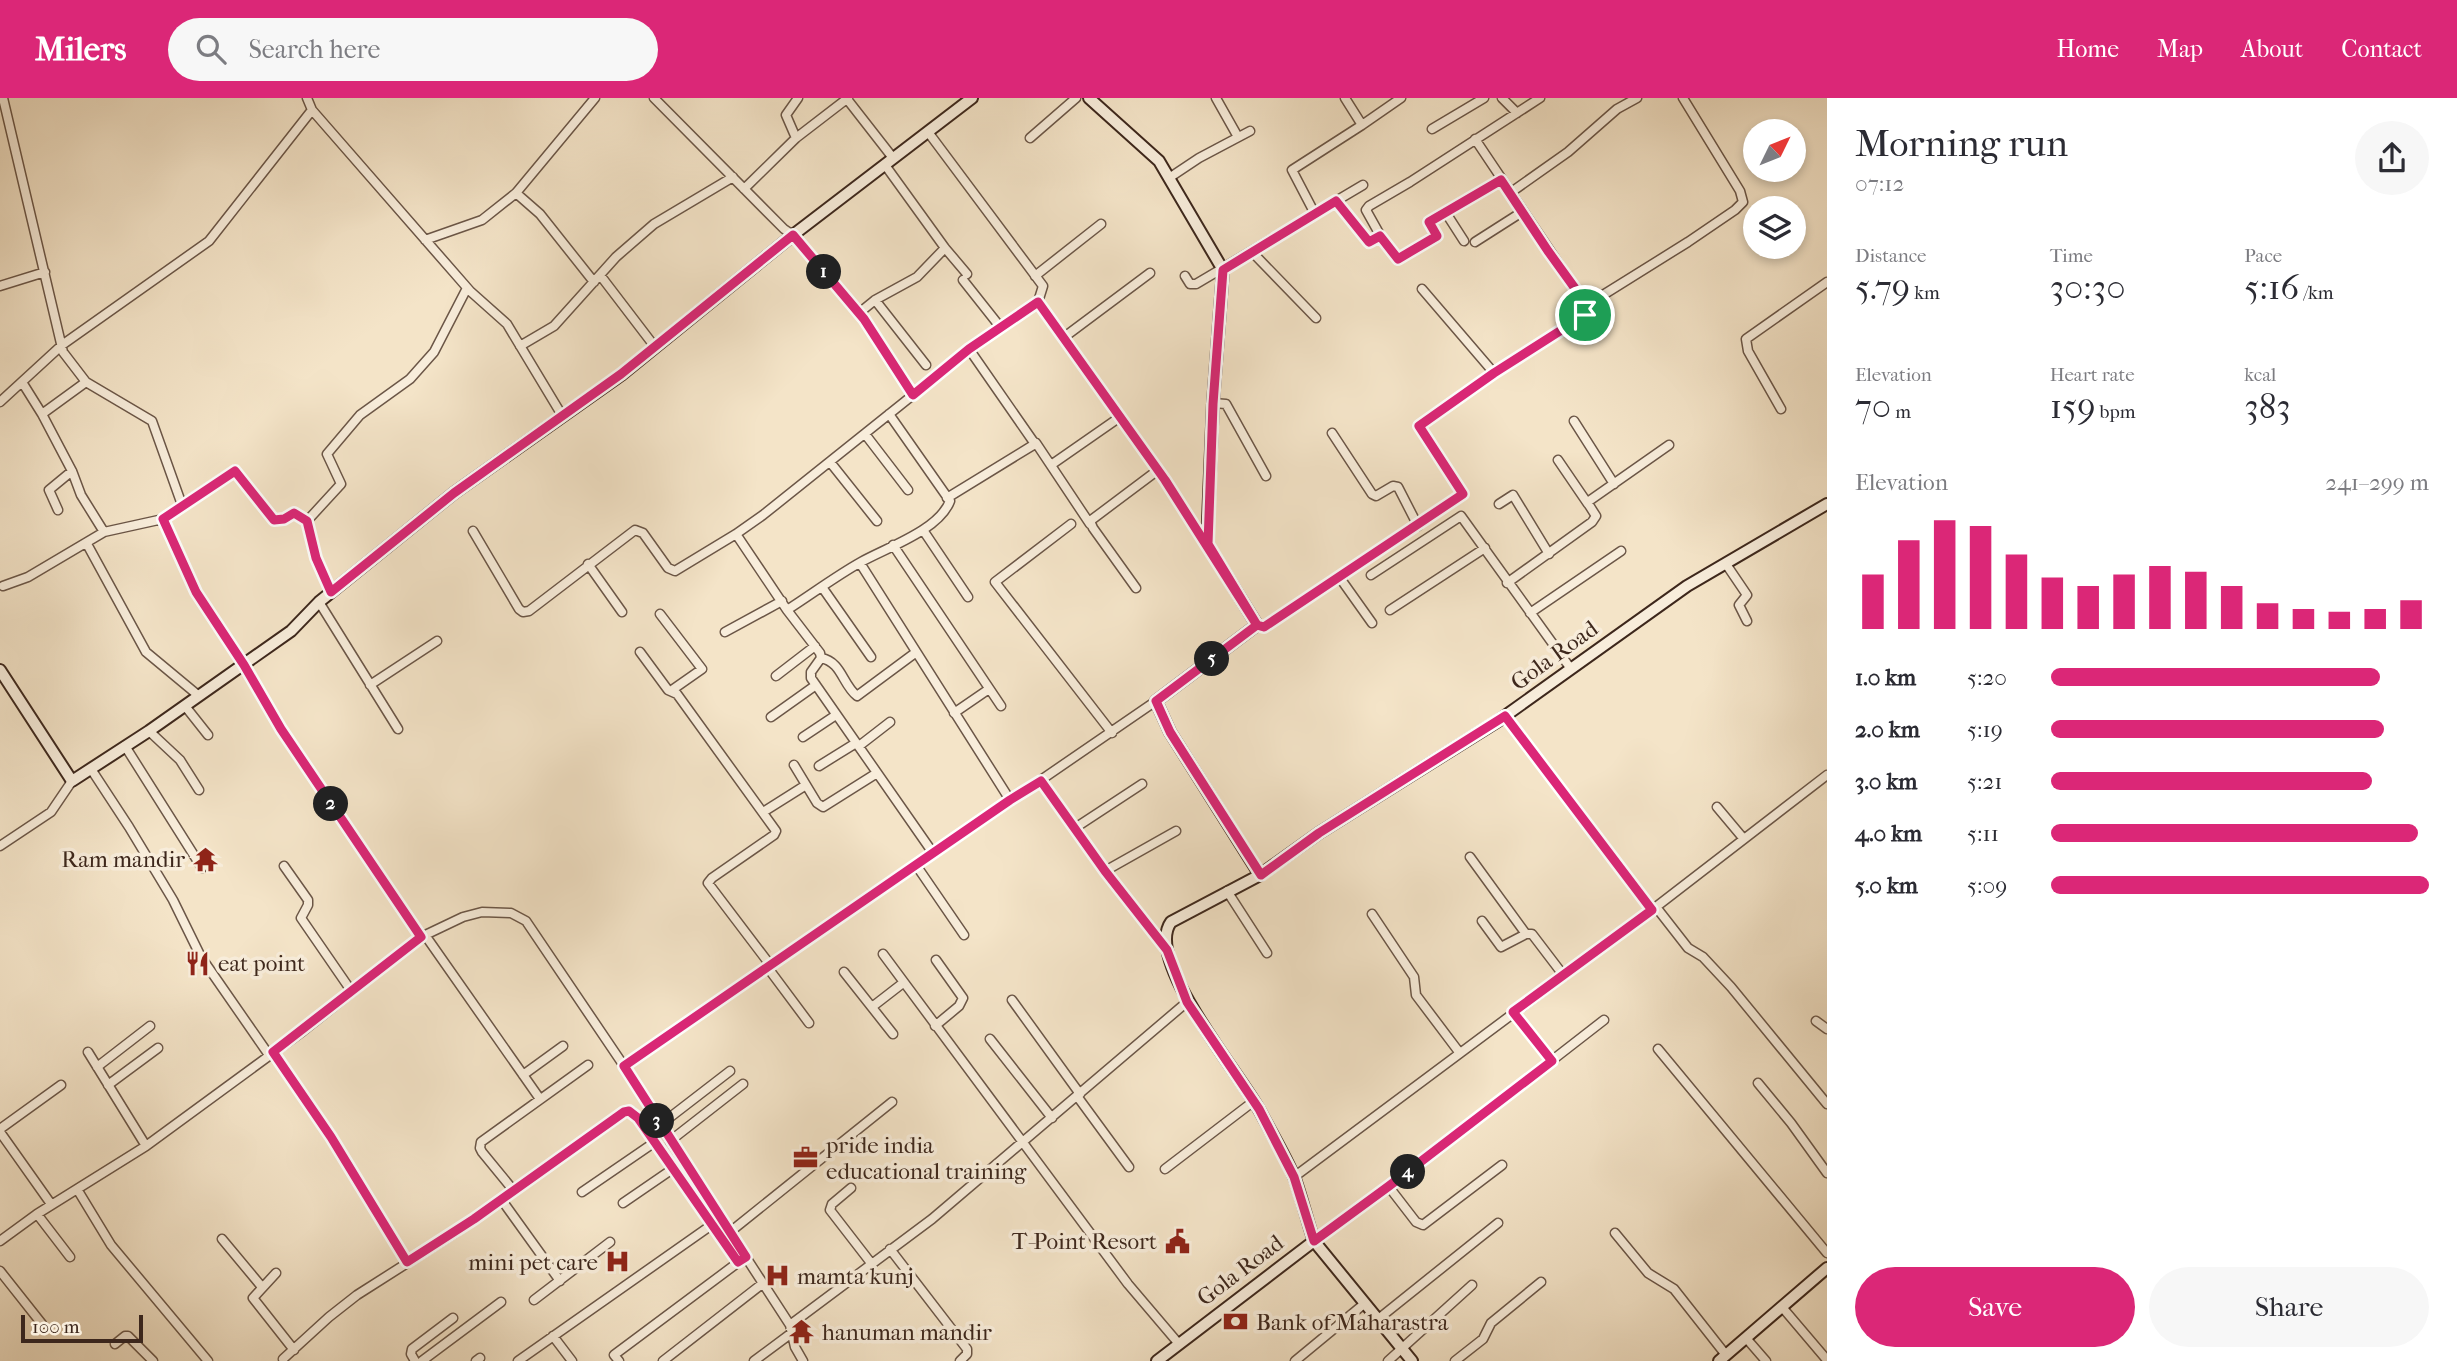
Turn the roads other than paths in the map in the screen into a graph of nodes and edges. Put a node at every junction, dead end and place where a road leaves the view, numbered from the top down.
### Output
1 (3, 98) edge
2 (307, 98) edge
3 (595, 98) edge
4 (654, 98) edge
5 (798, 98) edge
6 (848, 98) edge
7 (972, 98) edge
8 (1076, 98) edge
9 (1089, 98) edge
10 (1216, 98) edge
11 (1345, 98) edge
12 (1401, 98) edge
13 (1484, 98) edge
14 (1502, 98) edge
15 (1540, 98) edge
16 (1637, 98) edge
17 (1683, 98) edge
18 (312, 110) junction
19 (1517, 113) junction
20 (1362, 125) junction
21 (1432, 129) dead end
22 (1250, 131) dead end
23 (928, 132) junction
24 (1238, 137) junction
25 (796, 138) junction
26 (1030, 138) dead end
27 (1475, 139) junction
28 (889, 162) junction
29 (733, 177) junction
30 (1169, 178) junction
31 (1501, 180) junction
32 (1363, 186) dead end
33 (744, 189) junction
34 (516, 193) junction
35 (1510, 193) junction
36 (1336, 201) junction
37 (1522, 212) junction
38 (1446, 213) junction
39 (1315, 214) junction
40 (1101, 224) dead end
41 (793, 235) junction
42 (1380, 236) junction
43 (425, 240) junction
44 (1464, 241) dead end
45 (1475, 242) dead end
46 (946, 248) junction
47 (1252, 252) junction
48 (1223, 270) junction
49 (45, 272) junction
50 (1150, 273) dead end
51 (1035, 276) junction
52 (1185, 276) dead end
53 (597, 279) junction
54 (1827, 282) edge
55 (0, 286) edge
56 (467, 288) junction
57 (1422, 289) dead end
58 (875, 300) junction
59 (1038, 302) junction
60 (1587, 305) junction
61 (859, 313) junction
62 (1316, 318) dead end
63 (1001, 327) junction
64 (1063, 338) junction
65 (62, 345) junction
66 (520, 346) junction
67 (655, 347) junction
68 (969, 349) junction
69 (926, 365) dead end
70 (1494, 373) junction
71 (22, 382) junction
72 (86, 382) junction
73 (913, 395) junction
74 (0, 402) edge
75 (1213, 404) junction
76 (1781, 409) dead end
77 (42, 414) junction
78 (890, 414) junction
79 (563, 417) junction
80 (1120, 417) junction
81 (1574, 421) dead end
82 (865, 433) junction
83 (1332, 433) dead end
84 (1035, 443) junction
85 (1669, 445) dead end
86 (1558, 460) dead end
87 (830, 462) junction
88 (1051, 465) junction
89 (1158, 470) junction
90 (72, 471) junction
91 (1265, 475) dead end
92 (1614, 484) junction
93 (908, 490) dead end
94 (947, 498) junction
95 (1499, 504) dead end
96 (1588, 504) junction
97 (182, 505) junction
98 (1826, 508) edge
99 (58, 510) dead end
100 (163, 519) junction
101 (307, 521) junction
102 (877, 521) dead end
103 (1071, 524) dead end
104 (1090, 524) junction
105 (1418, 526) junction
106 (923, 530) junction
107 (473, 531) dead end
108 (104, 532) junction
109 (736, 534) junction
110 (87, 544) junction
111 (1208, 544) junction
112 (893, 545) junction
113 (1485, 548) junction
114 (1621, 551) dead end
115 (1549, 554) junction
116 (860, 563) junction
117 (588, 564) junction
118 (1726, 564) junction
119 (1371, 575) dead end
120 (1340, 578) junction
121 (1507, 583) junction
122 (1, 584) edge
123 (822, 587) junction
124 (1136, 588) dead end
125 (331, 592) junction
126 (968, 597) dead end
127 (782, 601) junction
128 (319, 602) junction
129 (787, 610) junction
130 (1390, 610) dead end
131 (622, 612) dead end
132 (1530, 613) junction
133 (660, 614) dead end
134 (1747, 621) dead end
135 (1372, 624) dead end
136 (1257, 625) junction
137 (725, 632) dead end
138 (437, 641) dead end
139 (815, 646) junction
140 (640, 652) dead end
141 (915, 653) junction
142 (871, 657) dead end
143 (821, 658) junction
144 (244, 665) junction
145 (1571, 669) junction
146 (0, 670) edge
147 (776, 676) dead end
148 (370, 685) junction
149 (816, 685) junction
150 (989, 689) junction
151 (672, 690) junction
152 (199, 696) junction
153 (1156, 701) junction
154 (184, 706) junction
155 (1001, 706) dead end
156 (954, 713) junction
157 (836, 715) junction
158 (1505, 716) junction
159 (771, 717) dead end
160 (890, 722) dead end
161 (398, 729) dead end
162 (149, 731) junction
163 (1112, 733) junction
164 (208, 735) dead end
165 (803, 737) dead end
166 (857, 745) junction
167 (125, 747) junction
168 (794, 765) dead end
169 (819, 765) dead end
170 (91, 769) junction
171 (877, 773) junction
172 (1827, 775) edge
173 (72, 781) junction
174 (1041, 781) junction
175 (1142, 784) dead end
176 (806, 785) junction
177 (200, 790) dead end
178 (1010, 800) junction
179 (1717, 807) dead end
180 (763, 812) junction
181 (1075, 828) junction
182 (1176, 831) dead end
183 (1743, 838) junction
184 (0, 846) edge
185 (933, 853) junction
186 (1470, 857) dead end
187 (916, 865) junction
188 (284, 866) dead end
189 (202, 868) dead end
190 (1105, 871) junction
191 (1261, 875) junction
192 (1227, 891) junction
193 (1654, 908) junction
194 (1372, 915) dead end
195 (1482, 920) dead end
196 (1526, 934) junction
197 (964, 935) dead end
198 (423, 936) junction
199 (1167, 950) junction
200 (1267, 953) dead end
201 (883, 954) dead end
202 (936, 960) dead end
203 (769, 967) junction
204 (844, 972) dead end
205 (1564, 976) junction
206 (904, 983) junction
207 (352, 992) junction
208 (1012, 1000) dead end
209 (1187, 1002) junction
210 (872, 1007) junction
211 (1513, 1012) junction
212 (1604, 1020) dead end
213 (1816, 1021) dead end
214 (809, 1023) dead end
215 (150, 1026) dead end
216 (935, 1026) junction
217 (1827, 1029) edge
218 (893, 1034) dead end
219 (990, 1039) dead end
220 (563, 1046) dead end
221 (158, 1048) dead end
222 (1658, 1049) dead end
223 (88, 1052) dead end
224 (1459, 1052) junction
225 (271, 1053) junction
226 (1552, 1061) junction
227 (588, 1065) dead end
228 (624, 1066) junction
229 (97, 1067) junction
230 (730, 1071) dead end
231 (523, 1075) junction
232 (1758, 1083) dead end
233 (743, 1084) dead end
234 (61, 1085) dead end
235 (108, 1085) junction
236 (1079, 1095) junction
237 (540, 1100) junction
238 (1254, 1101) junction
239 (892, 1102) dead end
240 (1827, 1104) edge
241 (1052, 1118) junction
242 (660, 1125) junction
243 (0, 1130) edge
244 (670, 1141) junction
245 (655, 1142) junction
246 (1022, 1142) junction
247 (146, 1146) junction
248 (1502, 1165) dead end
249 (1129, 1167) dead end
250 (674, 1168) junction
251 (1165, 1169) dead end
252 (1827, 1173) edge
253 (1294, 1177) junction
254 (1389, 1186) junction
255 (851, 1188) dead end
256 (77, 1189) junction
257 (513, 1191) junction
258 (582, 1192) dead end
259 (501, 1199) junction
260 (623, 1203) dead end
261 (51, 1204) junction
262 (37, 1214) junction
263 (1498, 1223) dead end
264 (713, 1224) junction
265 (730, 1232) junction
266 (1615, 1233) dead end
267 (222, 1239) dead end
268 (0, 1241) edge
269 (1314, 1241) junction
270 (610, 1242) dead end
271 (890, 1249) junction
272 (1827, 1253) edge
273 (70, 1257) dead end
274 (742, 1260) junction
275 (407, 1262) junction
276 (871, 1263) junction
277 (1827, 1268) edge
278 (0, 1271) edge
279 (276, 1273) dead end
280 (560, 1281) junction
281 (1541, 1282) dead end
282 (762, 1284) junction
283 (1472, 1285) dead end
284 (262, 1287) junction
285 (534, 1300) dead end
286 (501, 1302) dead end
287 (1364, 1304) junction
288 (1782, 1307) junction
289 (453, 1318) dead end
290 (1377, 1320) junction
291 (42, 1324) dead end
292 (791, 1329) junction
293 (553, 1336) junction
294 (1746, 1338) junction
295 (115, 1344) dead end
296 (1179, 1344) junction
297 (294, 1350) junction
298 (1402, 1350) junction
299 (1723, 1358) edge
300 (205, 1360) edge
301 (283, 1360) edge
302 (1827, 1360) edge
303 (153, 1361) edge
304 (415, 1361) edge
305 (422, 1361) edge
306 (518, 1361) edge
307 (572, 1361) edge
308 (620, 1361) edge
309 (663, 1361) edge
310 (754, 1361) edge
311 (803, 1361) edge
312 (960, 1361) edge
313 (1157, 1361) edge
314 (1295, 1361) edge
315 (1388, 1361) edge
316 (1412, 1361) edge
317 (1455, 1361) edge
318 (1766, 1361) edge

1 - 49 street
2 - 18 street
3 - 34 street
4 - 29 street
5 - 25 street
6 - 25 street
6 - 28 street
7 - 23 street
8 - 26 street
9 - 30 street
10 - 24 street
11 - 20 street
12 - 20 street
13 - 21 street
14 - 19 street
15 - 19 street
16 - 35 street
17 - 60 street
18 - 43 street
18 - 65 street
19 - 27 street
20 - 39 street
22 - 24 street
23 - 28 street
23 - 51 street
24 - 30 street
25 - 33 street
27 - 31 street
27 - 42 street
28 - 41 street
28 - 46 street
29 - 33 street
29 - 53 street
30 - 48 street
31 - 35 street
31 - 38 street
32 - 36 street
33 - 41 street
34 - 43 street
34 - 53 street
35 - 37 street
36 - 39 street
36 - 42 street
37 - 45 street
37 - 60 street
38 - 42 street
38 - 44 street
39 - 47 street
40 - 51 street
41 - 61 street
41 - 67 street
43 - 56 street
46 - 58 street
46 - 63 street
47 - 48 street
47 - 62 street
48 - 52 street
48 - 75 street
49 - 55 street
49 - 65 street
50 - 64 street
51 - 59 street
53 - 66 street
53 - 67 street
54 - 76 street
56 - 66 street
56 - 101 street
57 - 70 street
58 - 61 street
58 - 69 street
59 - 63 street
59 - 64 street
60 - 70 street
61 - 73 street
63 - 68 street
64 - 80 street
65 - 71 street
65 - 72 street
66 - 79 street
67 - 79 street
68 - 73 street
68 - 84 street
70 - 105 street
71 - 74 street
71 - 77 street
72 - 77 street
72 - 97 street
73 - 78 street
75 - 91 street
75 - 111 street
77 - 90 street
78 - 82 street
78 - 94 street
79 - 125 street
80 - 88 street
80 - 89 street
81 - 92 street
82 - 87 street
82 - 93 street
83 - 105 street
84 - 88 street
84 - 94 street
85 - 92 street
86 - 96 street
87 - 102 street
87 - 109 street
88 - 104 street
89 - 104 street
89 - 111 street
90 - 99 street
90 - 108 street
92 - 96 street
94 - 106 street
95 - 115 street
96 - 115 street
97 - 100 street
97 - 101 street
98 - 118 street, Gola Road
100 - 108 street
100 - 144 street
101 - 125 street
103 - 163 street
104 - 124 street
105 - 120 street
106 - 112 street
106 - 126 street
107 - 117 street
108 - 110 street
109 - 117 street
109 - 127 street
110 - 122 street
110 - 152 street
111 - 136 street
112 - 116 street
112 - 150 street
113 - 119 street
113 - 121 street
113 - 130 street
114 - 132 street
115 - 121 street
116 - 123 street
116 - 141 street
117 - 131 street
118 - 134 street
118 - 145 street, Gola Road
120 - 135 street
120 - 136 street
121 - 132 street
123 - 129 street
123 - 142 street
125 - 128 street
127 - 129 street
127 - 137 street
128 - 144 street
128 - 148 street
129 - 139 street
132 - 145 street
133 - 151 street
136 - 153 street
138 - 148 street
139 - 143 street
139 - 147 street
140 - 151 street
141 - 143 street
141 - 156 street
143 - 149 street
144 - 152 street
144 - 198 street
145 - 158 street, Gola Road
146 - 173 street
148 - 161 street
149 - 157 street
149 - 159 street
150 - 155 street
150 - 156 street
151 - 180 street
152 - 154 street
153 - 163 street
153 - 191 street
154 - 162 street
154 - 164 street
156 - 178 street
157 - 165 street
157 - 166 street
158 - 191 street, Gola Road
158 - 193 street
160 - 166 street
162 - 167 street
162 - 177 street
163 - 174 street
166 - 169 street
166 - 171 street
167 - 170 street
167 - 189 street
168 - 176 street
170 - 173 street
170 - 225 street
171 - 176 street
171 - 185 street
172 - 183 street
173 - 184 street
174 - 178 street
174 - 181 street
175 - 181 street
176 - 180 street
178 - 185 street
179 - 183 street
180 - 203 street
181 - 190 street
182 - 190 street
183 - 193 street
185 - 187 street
186 - 196 street
187 - 197 street
187 - 203 street
188 - 207 street
190 - 199 street
191 - 192 street, Gola Road
192 - 199 street, Gola Road
192 - 200 street
193 - 205 street
193 - 240 street
194 - 224 street
195 - 196 street
196 - 205 street
198 - 207 street
198 - 228 street
198 - 231 street
199 - 209 street, Gola Road
201 - 206 street
202 - 216 street
203 - 214 street
203 - 228 street
204 - 210 street
205 - 211 street
206 - 210 street
206 - 216 street
207 - 225 street
208 - 236 street
209 - 236 street
209 - 238 street, Gola Road
210 - 218 street
211 - 224 street
211 - 226 street
212 - 226 street
213 - 217 street
215 - 229 street
216 - 246 street
219 - 241 street
220 - 231 street
221 - 235 street
222 - 272 street
223 - 229 street
224 - 253 street
225 - 247 street
225 - 275 street
226 - 254 street
227 - 237 street
228 - 242 street
229 - 235 street
230 - 242 street
231 - 237 street
232 - 252 street
233 - 244 street
234 - 243 street
235 - 247 street
236 - 241 street
236 - 249 street
237 - 257 street
238 - 251 street
238 - 253 street, Gola Road
239 - 265 street
241 - 246 street
242 - 244 street
243 - 261 street
244 - 265 street
245 - 250 street
245 - 257 street
245 - 258 street
246 - 271 street
246 - 296 street
247 - 256 street
248 - 254 street
250 - 260 street
250 - 264 street
253 - 269 street, Gola Road
254 - 269 street
255 - 276 street
256 - 261 street
256 - 300 street
257 - 259 street
259 - 275 street
259 - 280 street
261 - 262 street
262 - 268 street
262 - 273 street
263 - 290 street
264 - 274 street
264 - 293 street
265 - 274 street
266 - 299 street
267 - 284 street
269 - 287 street
269 - 296 street, Gola Road
270 - 280 street
271 - 276 street
271 - 312 street
274 - 282 street
274 - 308 street
275 - 297 street
276 - 292 street
277 - 288 street
278 - 291 street
279 - 284 street
280 - 285 street
281 - 317 street
282 - 292 street
282 - 309 street
283 - 298 street
284 - 297 street
286 - 305 street
287 - 290 street
287 - 314 street
288 - 294 street
288 - 302 street
289 - 304 street
290 - 298 street
292 - 310 street
292 - 311 street
293 - 306 street
293 - 307 street
294 - 299 street
294 - 318 street
295 - 303 street
296 - 313 street, Gola Road
297 - 301 street
298 - 315 street
298 - 316 street

